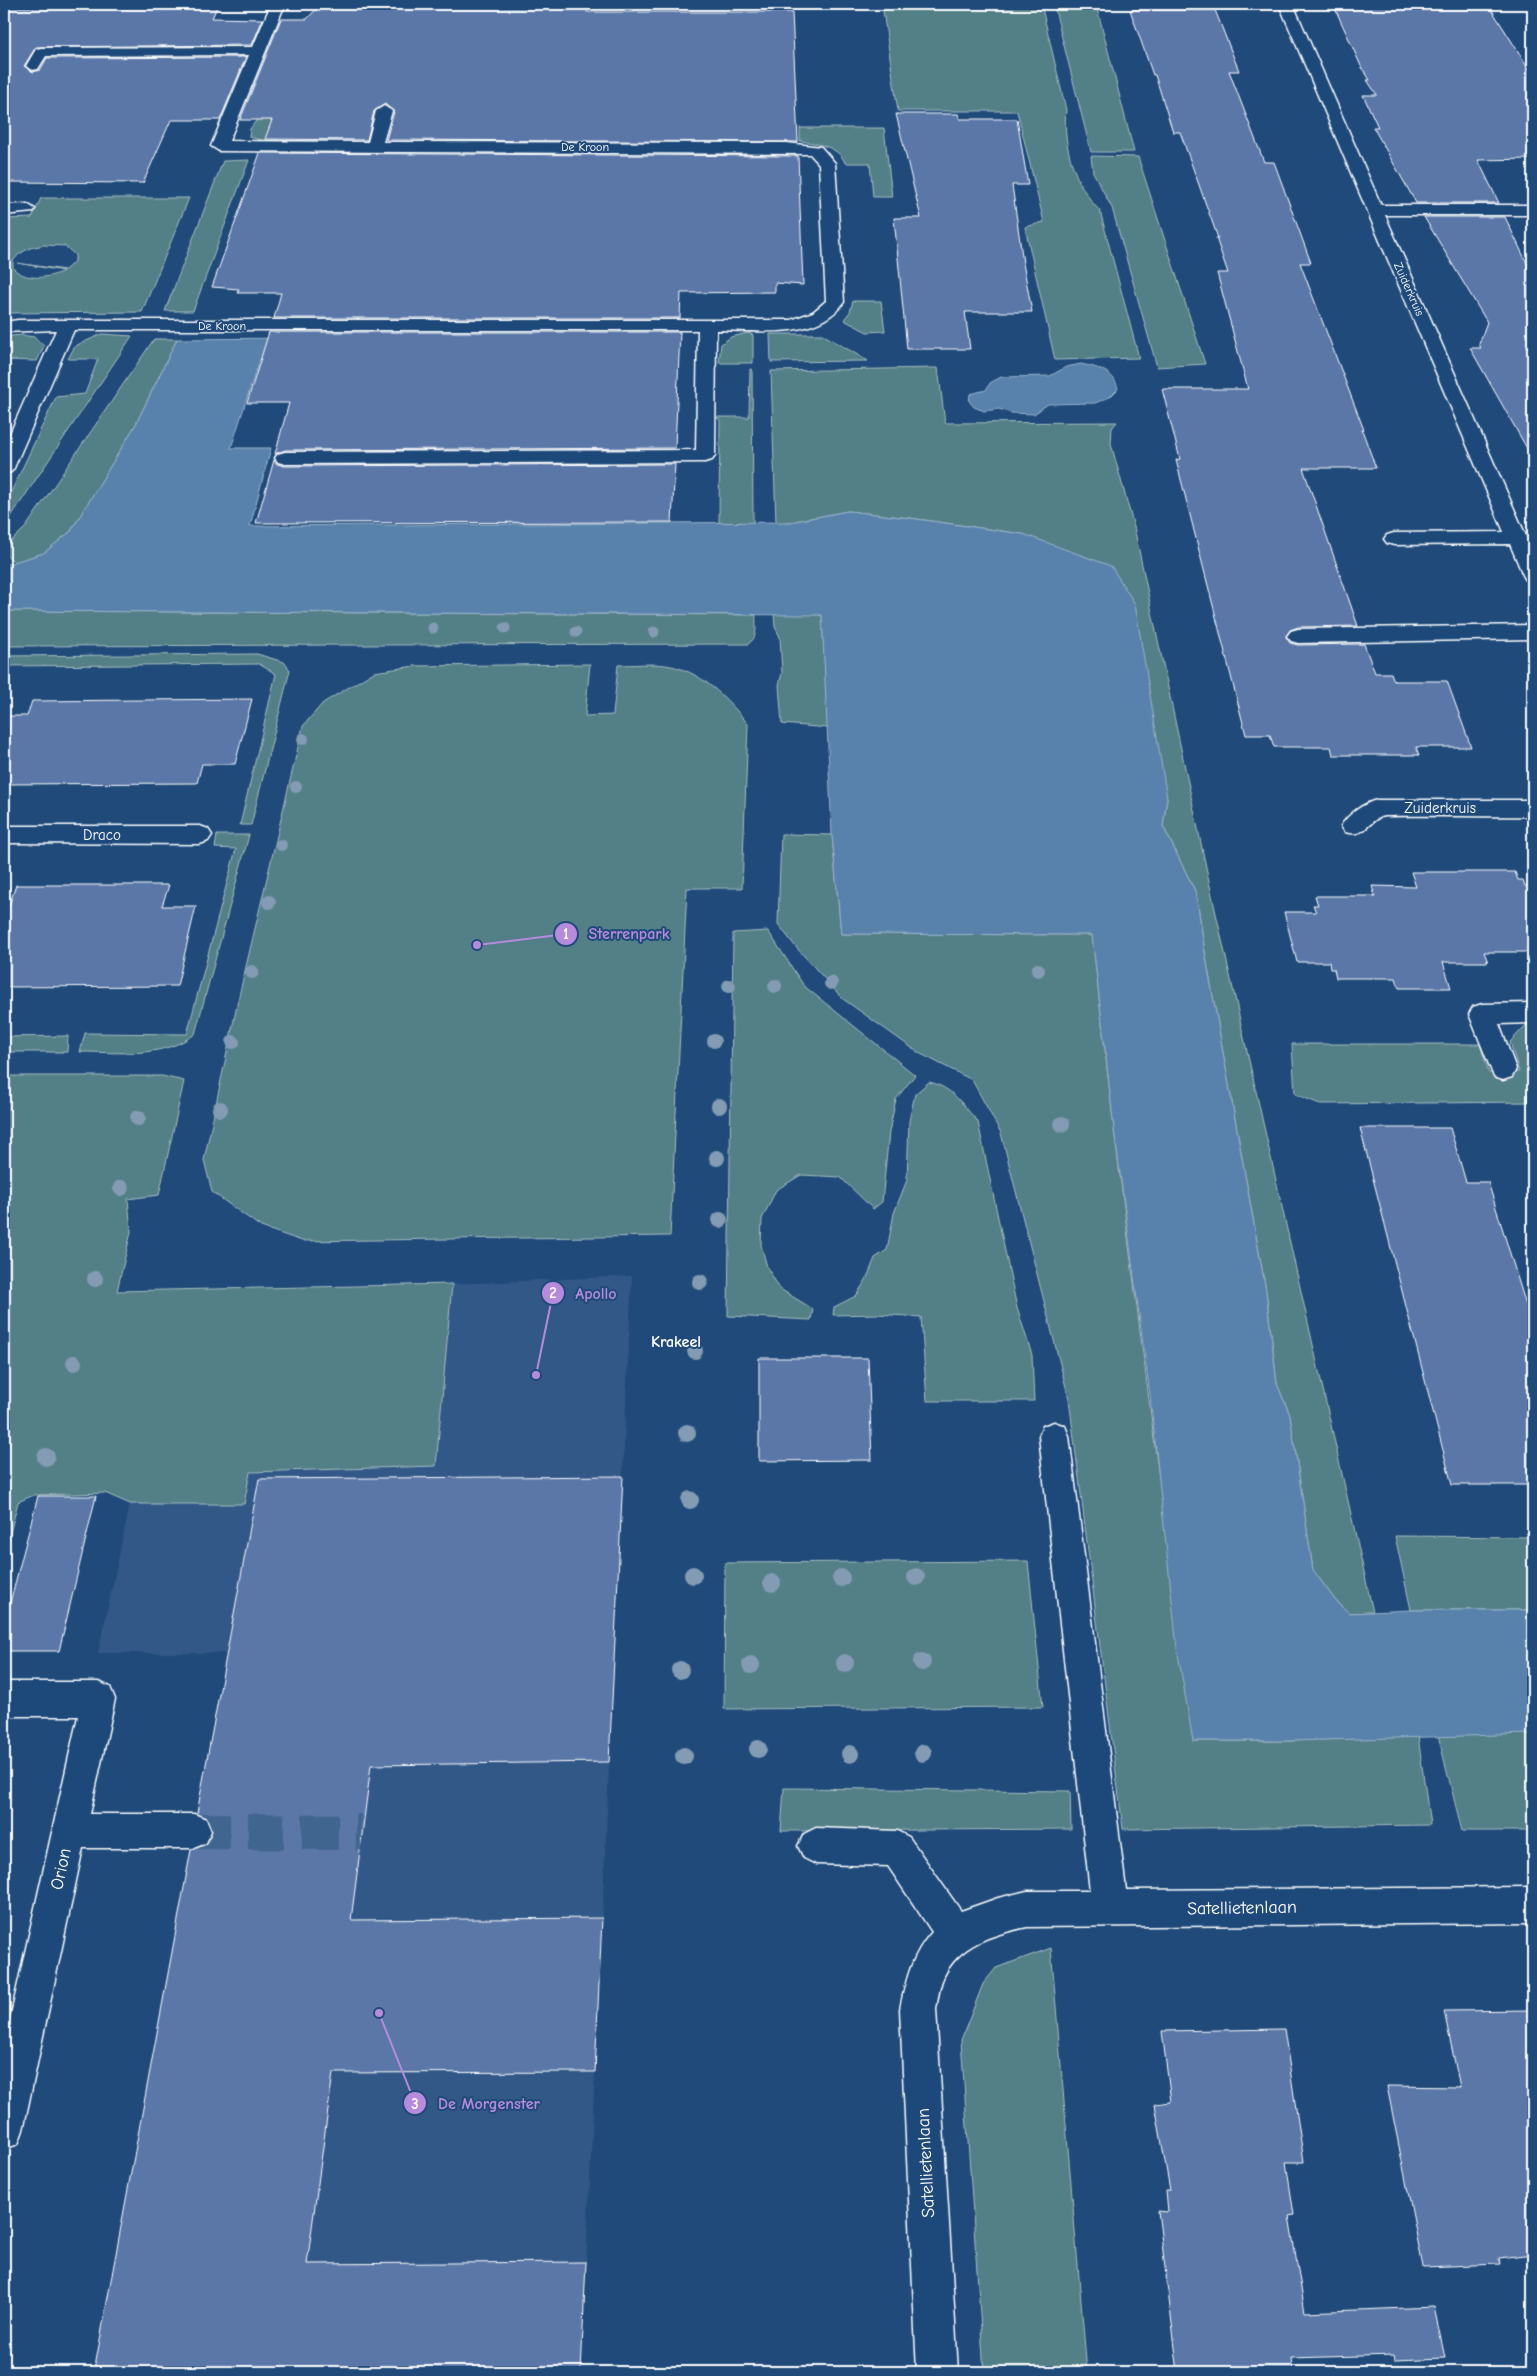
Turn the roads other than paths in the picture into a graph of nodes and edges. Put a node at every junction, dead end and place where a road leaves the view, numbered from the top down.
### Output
1 (278, 4) edge
2 (1286, 4) edge
3 (259, 51) junction
4 (33, 66) dead end
5 (384, 112) dead end
6 (374, 147) junction
7 (28, 209) dead end
8 (4, 210) edge
9 (1375, 210) junction
10 (1533, 210) edge
11 (707, 325) junction
12 (67, 326) junction
13 (4, 327) edge
14 (285, 458) dead end
15 (4, 468) edge
16 (1517, 538) junction
17 (1394, 539) dead end
18 (1533, 575) edge
19 (1533, 632) edge
20 (1298, 636) dead end
21 (1533, 808) edge
22 (1353, 826) dead end
23 (4, 835) edge
24 (200, 835) dead end
25 (1533, 1013) edge
26 (1503, 1069) dead end
27 (1054, 1436) dead end
28 (4, 1699) edge
29 (70, 1831) junction
30 (194, 1831) tunnel mouth
31 (816, 1846) dead end
32 (1533, 1905) edge
33 (1110, 1909) junction
34 (955, 1934) junction
35 (4, 2130) edge
36 (937, 2372) edge

1 - 3 street, De Kroon
2 - 9 street, Zuiderkruis
3 - 4 street
3 - 6 street, De Kroon
5 - 6 street
6 - 11 street, De Kroon
7 - 8 street
9 - 10 street
9 - 16 street, Zuiderkruis
11 - 12 street, De Kroon
11 - 14 street
12 - 13 street, De Kroon
12 - 15 street
16 - 17 street
16 - 18 street, Zuiderkruis
19 - 20 street
21 - 22 street, Zuiderkruis
23 - 24 street, Draco
25 - 26 street
27 - 33 street
28 - 29 street, Orion
29 - 30 street
29 - 35 street, Orion
31 - 34 street
32 - 33 street, Satellietenlaan
33 - 34 street, Satellietenlaan
34 - 36 street, Satellietenlaan

